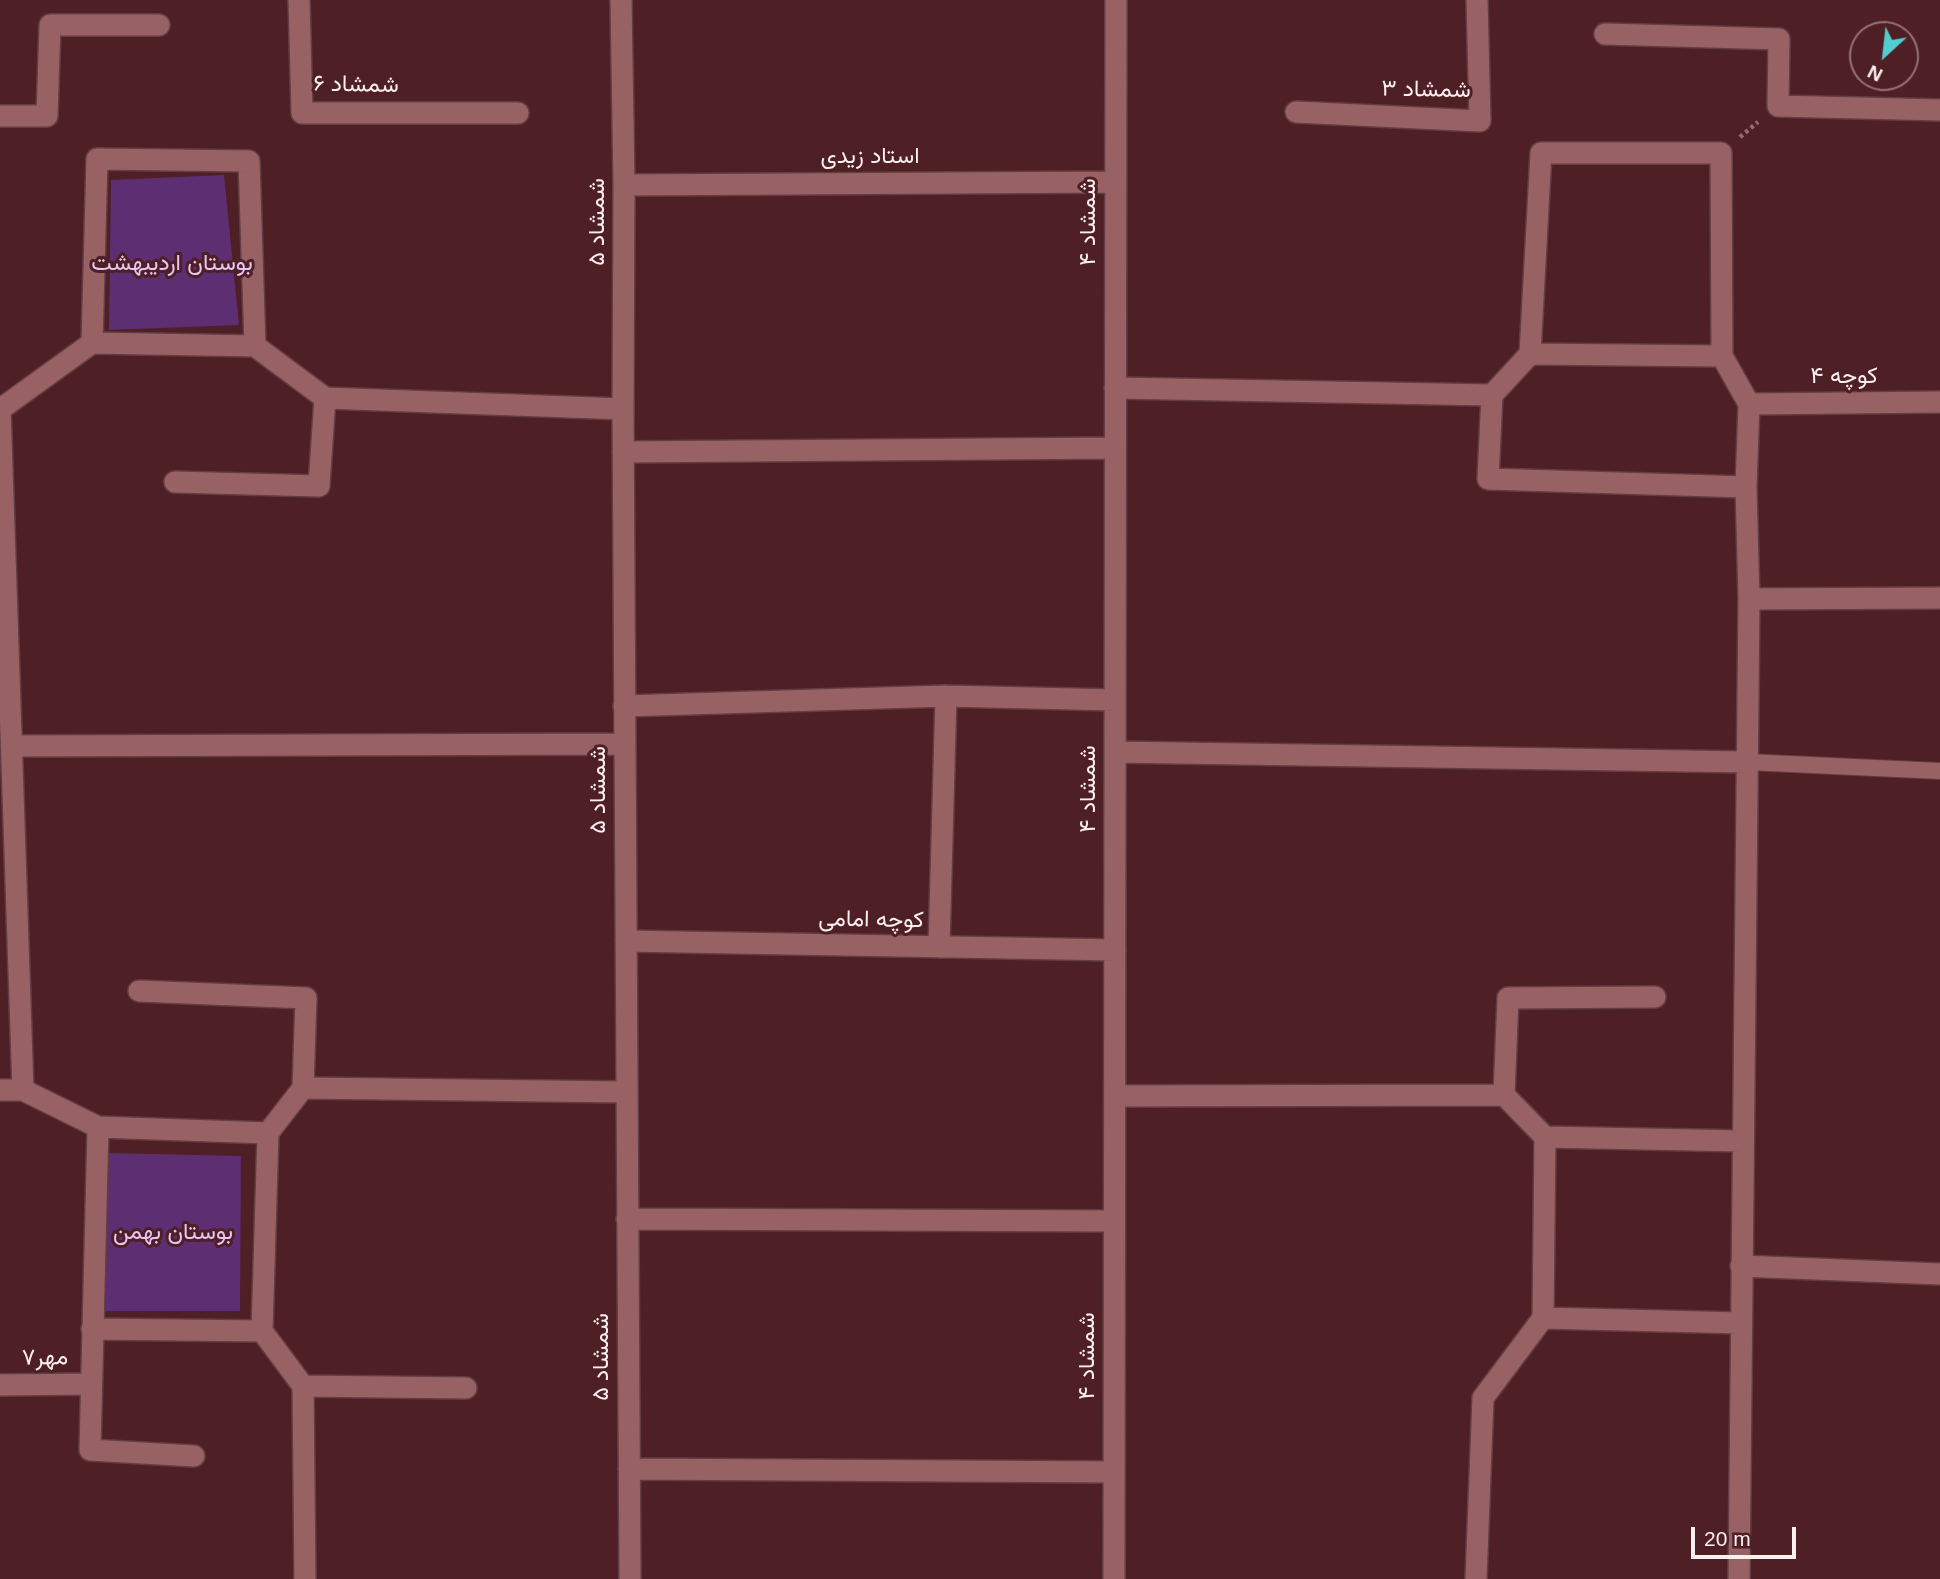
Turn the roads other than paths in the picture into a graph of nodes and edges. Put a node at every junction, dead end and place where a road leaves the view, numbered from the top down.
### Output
1 (299, 0) edge
2 (621, 0) edge
3 (1116, 0) edge
4 (1477, 0) edge
5 (159, 25) dead end
6 (1605, 34) dead end
7 (1940, 110) edge
8 (1296, 111) dead end
9 (518, 113) dead end
10 (0, 116) edge
11 (1115, 182) junction
12 (624, 185) junction
13 (92, 343) junction
14 (255, 346) junction
15 (1530, 354) junction
16 (1722, 356) junction
17 (1115, 388) junction
18 (1492, 395) junction
19 (325, 398) junction
20 (1940, 402) edge
21 (1749, 404) junction
22 (1, 408) edge
23 (623, 409) junction
24 (1115, 448) junction
25 (623, 452) junction
26 (174, 482) dead end
27 (1746, 487) junction
28 (1940, 598) edge
29 (1749, 599) junction
30 (946, 696) junction
31 (1115, 700) junction
32 (624, 706) junction
33 (625, 744) junction
34 (12, 746) junction
35 (1115, 752) junction
36 (1747, 762) junction
37 (1940, 771) edge
38 (626, 941) junction
39 (939, 947) junction
40 (1115, 950) junction
41 (139, 991) dead end
42 (1655, 997) dead end
43 (303, 1088) junction
44 (0, 1090) edge
45 (23, 1090) junction
46 (626, 1092) junction
47 (1504, 1095) junction
48 (1115, 1096) junction
49 (98, 1127) junction
50 (268, 1133) junction
51 (1545, 1138) junction
52 (1743, 1141) junction
53 (627, 1219) junction
54 (1114, 1221) junction
55 (1741, 1266) junction
56 (1940, 1273) edge
57 (1543, 1318) junction
58 (1741, 1323) junction
59 (92, 1329) junction
60 (262, 1331) junction
61 (91, 1384) junction
62 (0, 1385) edge
63 (303, 1385) junction
64 (466, 1388) dead end
65 (194, 1456) dead end
66 (629, 1469) junction
67 (1114, 1472) junction
68 (305, 1579) edge
69 (630, 1579) edge
70 (1114, 1579) edge
71 (1476, 1579) edge
72 (1739, 1579) edge

1 - 9 street, شمشاد ۶
2 - 12 street, شمشاد ۵
3 - 11 street, شمشاد ۴
4 - 8 street, شمشاد ۳
5 - 10 street
6 - 7 street
11 - 12 street, استاد زیدی
11 - 17 street, شمشاد ۴
12 - 23 street, شمشاد ۵
13 - 14 street
13 - 14 street
13 - 22 street
14 - 19 street
15 - 16 street
15 - 16 street
15 - 18 street
16 - 21 street
17 - 18 street
17 - 24 street, شمشاد ۴
18 - 27 street
19 - 23 street
19 - 26 street
20 - 21 street, کوچه ۴
21 - 27 street
22 - 34 street
23 - 25 street, شمشاد ۵
24 - 25 street
24 - 31 street, شمشاد ۴
25 - 32 street, شمشاد ۵
27 - 29 street
28 - 29 street
29 - 36 street
30 - 31 street
30 - 32 street
30 - 39 street
31 - 35 street, شمشاد ۴
32 - 33 street, شمشاد ۵
33 - 34 street
33 - 38 street, شمشاد ۵
34 - 45 street
35 - 36 street
35 - 40 street, شمشاد ۴
36 - 37 lane
36 - 52 street
38 - 39 street, کوچه امامی
38 - 46 street, شمشاد ۵
39 - 40 street, کوچه امامی
40 - 48 street, شمشاد ۴
41 - 43 street
42 - 47 street
43 - 46 street
43 - 50 street
44 - 45 street
45 - 49 street
46 - 53 street, شمشاد ۵
47 - 48 street
47 - 51 street
48 - 54 street, شمشاد ۴
49 - 50 street
49 - 59 street
50 - 60 street
51 - 52 street
51 - 57 street
52 - 55 street
53 - 54 street
53 - 66 street, شمشاد ۵
54 - 67 street, شمشاد ۴
55 - 56 street
55 - 58 street
57 - 58 street
57 - 71 street
58 - 72 street
59 - 60 street
59 - 61 street
60 - 63 street
61 - 62 street, مهر۷
61 - 65 street
63 - 64 street
63 - 68 street
66 - 67 street
66 - 69 street, شمشاد ۵
67 - 70 street, شمشاد ۴

